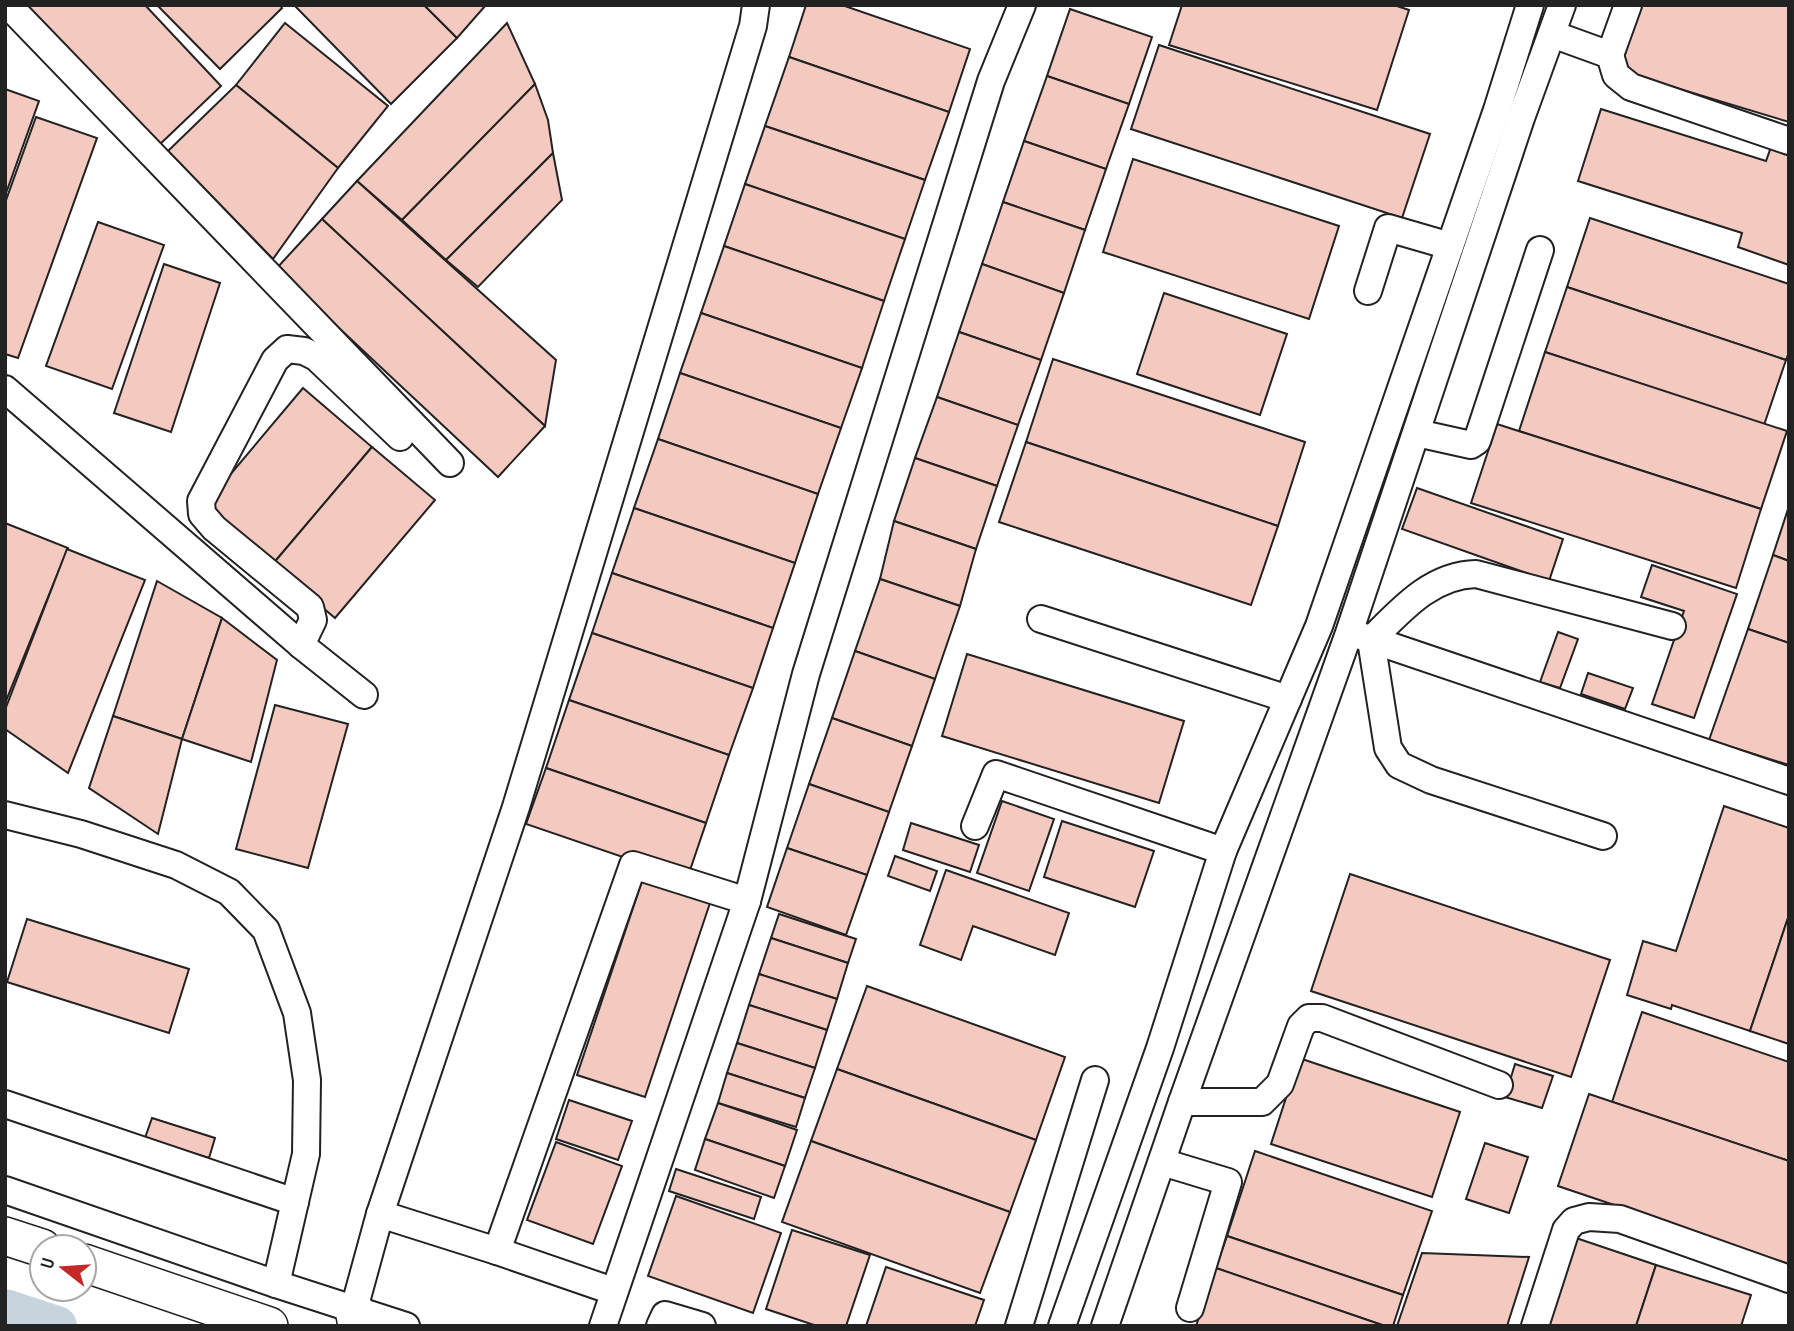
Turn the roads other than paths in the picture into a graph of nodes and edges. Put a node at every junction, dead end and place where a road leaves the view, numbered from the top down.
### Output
1 (8, 5) edge
2 (756, 5) edge
3 (1022, 5) edge
4 (1530, 5) edge
5 (1562, 5) edge
6 (1628, 5) edge
7 (1552, 34) junction
8 (1611, 55) junction
9 (1509, 113) junction
10 (1789, 141) edge
11 (1450, 246) junction
12 (1540, 250) dead end
13 (1368, 291) dead end
14 (5, 388) edge
15 (1417, 433) junction
16 (400, 437) dead end
17 (450, 463) dead end
18 (1041, 619) dead end
19 (1319, 626) junction
20 (1672, 626) dead end
21 (1360, 636) junction
22 (301, 645) junction
23 (364, 695) dead end
24 (1288, 699) junction
25 (1789, 781) edge
26 (5, 815) edge
27 (975, 826) dead end
28 (1603, 836) dead end
29 (1223, 850) junction
30 (747, 901) junction
31 (1095, 1080) dead end
32 (1499, 1085) dead end
33 (1182, 1102) junction
34 (5, 1104) edge
35 (1163, 1162) junction
36 (5, 1190) edge
37 (295, 1202) junction
38 (380, 1214) junction
39 (5, 1236) edge
40 (28, 1243) edge
41 (1044, 1247) junction
42 (497, 1251) junction
43 (1085, 1259) junction
44 (98, 1267) edge
45 (1789, 1279) edge
46 (276, 1284) junction
47 (613, 1291) junction
48 (1190, 1308) dead end
49 (356, 1317) edge
50 (269, 1326) edge
51 (406, 1326) edge
52 (603, 1326) edge
53 (660, 1326) edge
54 (702, 1326) edge
55 (1020, 1326) edge
56 (1062, 1326) edge
57 (1105, 1326) edge
58 (1535, 1326) edge

1 - 17 lane
2 - 38 lane
3 - 30 lane
4 - 9 lane
5 - 7 lane
6 - 8 lane
7 - 8 lane
7 - 9 lane
8 - 10 lane
9 - 11 lane
9 - 15 lane
11 - 13 lane
11 - 19 lane
12 - 15 lane
14 - 22 lane
15 - 21 lane
16 - 22 lane
18 - 24 lane
19 - 21 lane
19 - 24 lane
20 - 21 lane
21 - 25 lane
21 - 28 lane
21 - 33 lane
22 - 23 lane
24 - 29 lane
26 - 37 lane
27 - 29 lane
29 - 43 lane
30 - 42 lane
30 - 47 lane
31 - 41 lane
32 - 33 lane
33 - 35 lane
34 - 37 lane
35 - 48 lane
35 - 57 lane
36 - 46 lane
37 - 46 lane
38 - 42 lane
38 - 49 lane
39 - 40 highway
41 - 43 lane
41 - 55 lane
42 - 47 lane
43 - 56 lane
44 - 50 highway
45 - 58 lane
46 - 49 lane
47 - 52 lane
49 - 51 lane
53 - 54 lane

